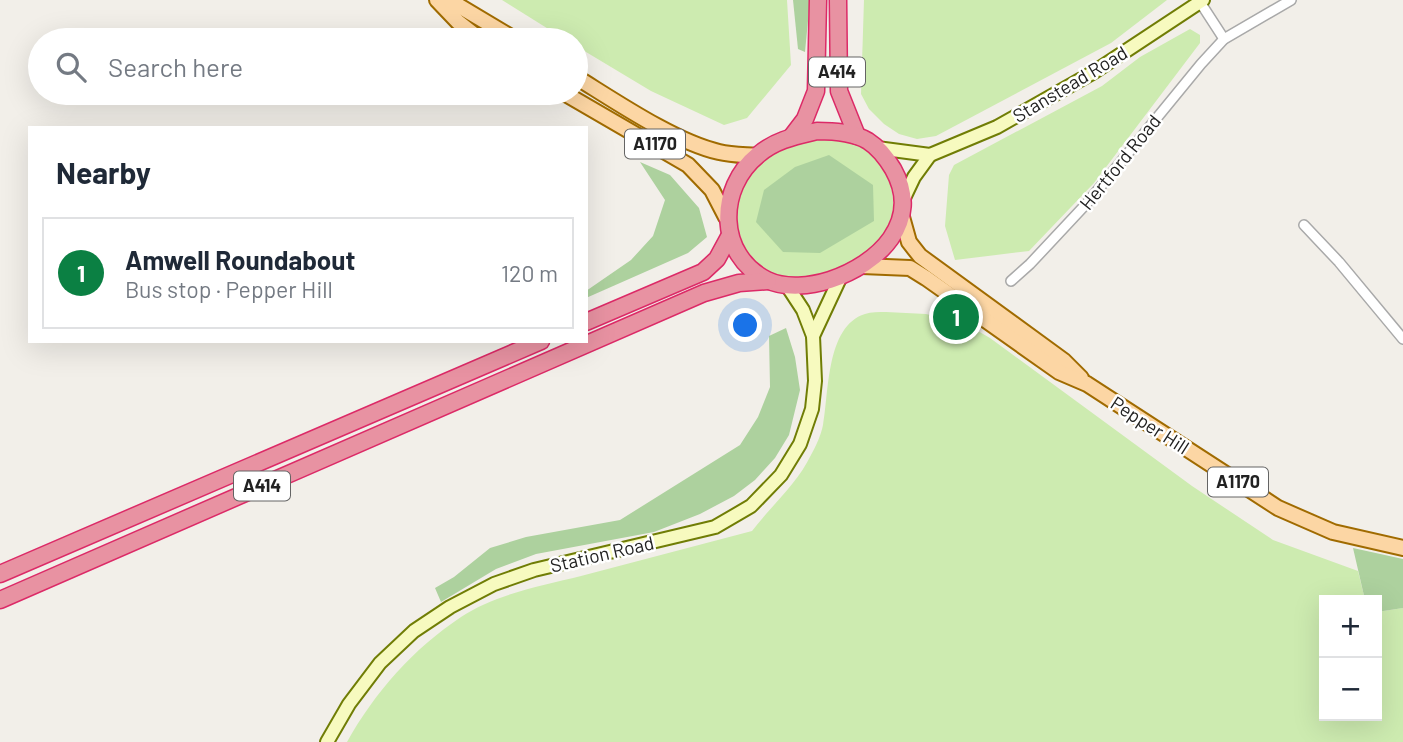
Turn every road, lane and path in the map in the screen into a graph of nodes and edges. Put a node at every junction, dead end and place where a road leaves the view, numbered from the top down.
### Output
1 (437, 0) edge
2 (449, 0) edge
3 (818, 0) edge
4 (838, 0) edge
5 (1292, 0) edge
6 (1202, 1) edge
7 (466, 28) edge
8 (496, 28) edge
9 (1224, 39) junction
10 (588, 84) edge
11 (585, 105) edge
12 (792, 136) junction
13 (857, 136) junction
14 (877, 148) junction
15 (930, 155) junction
16 (757, 156) junction
17 (904, 198) junction
18 (726, 217) junction
19 (902, 217) junction
20 (1304, 225) dead end
21 (730, 235) junction
22 (862, 266) junction
23 (841, 276) junction
24 (768, 281) junction
25 (1011, 281) dead end
26 (786, 284) junction
27 (588, 321) edge
28 (813, 336) junction
29 (1403, 339) edge
30 (536, 343) edge
31 (1087, 384) junction
32 (1403, 548) edge
33 (0, 574) edge
34 (0, 600) edge
35 (327, 742) edge

1 - 7 main road
2 - 8 main road
3 - 12 highway, A414
4 - 13 highway, A414
5 - 9 street, Hertford Road
6 - 9 street
6 - 15 main road, Stanstead Road
9 - 25 street, Hertford Road
10 - 16 main road, A1170
11 - 18 main road, A1170
12 - 13 highway
12 - 16 highway
13 - 14 highway
14 - 15 main road
14 - 17 highway
15 - 17 main road
16 - 18 highway
17 - 19 highway
18 - 21 highway
19 - 22 highway
19 - 31 main road, Pepper Hill / A1170
20 - 29 street
21 - 24 highway
21 - 27 highway
22 - 23 highway
22 - 31 main road, Pepper Hill / A1170
23 - 26 highway
23 - 28 main road, Station Road
24 - 26 highway
24 - 34 highway, A414
26 - 28 main road, Station Road
28 - 35 main road, Station Road
30 - 33 highway, A414
31 - 32 main road, Pepper Hill / A1170

